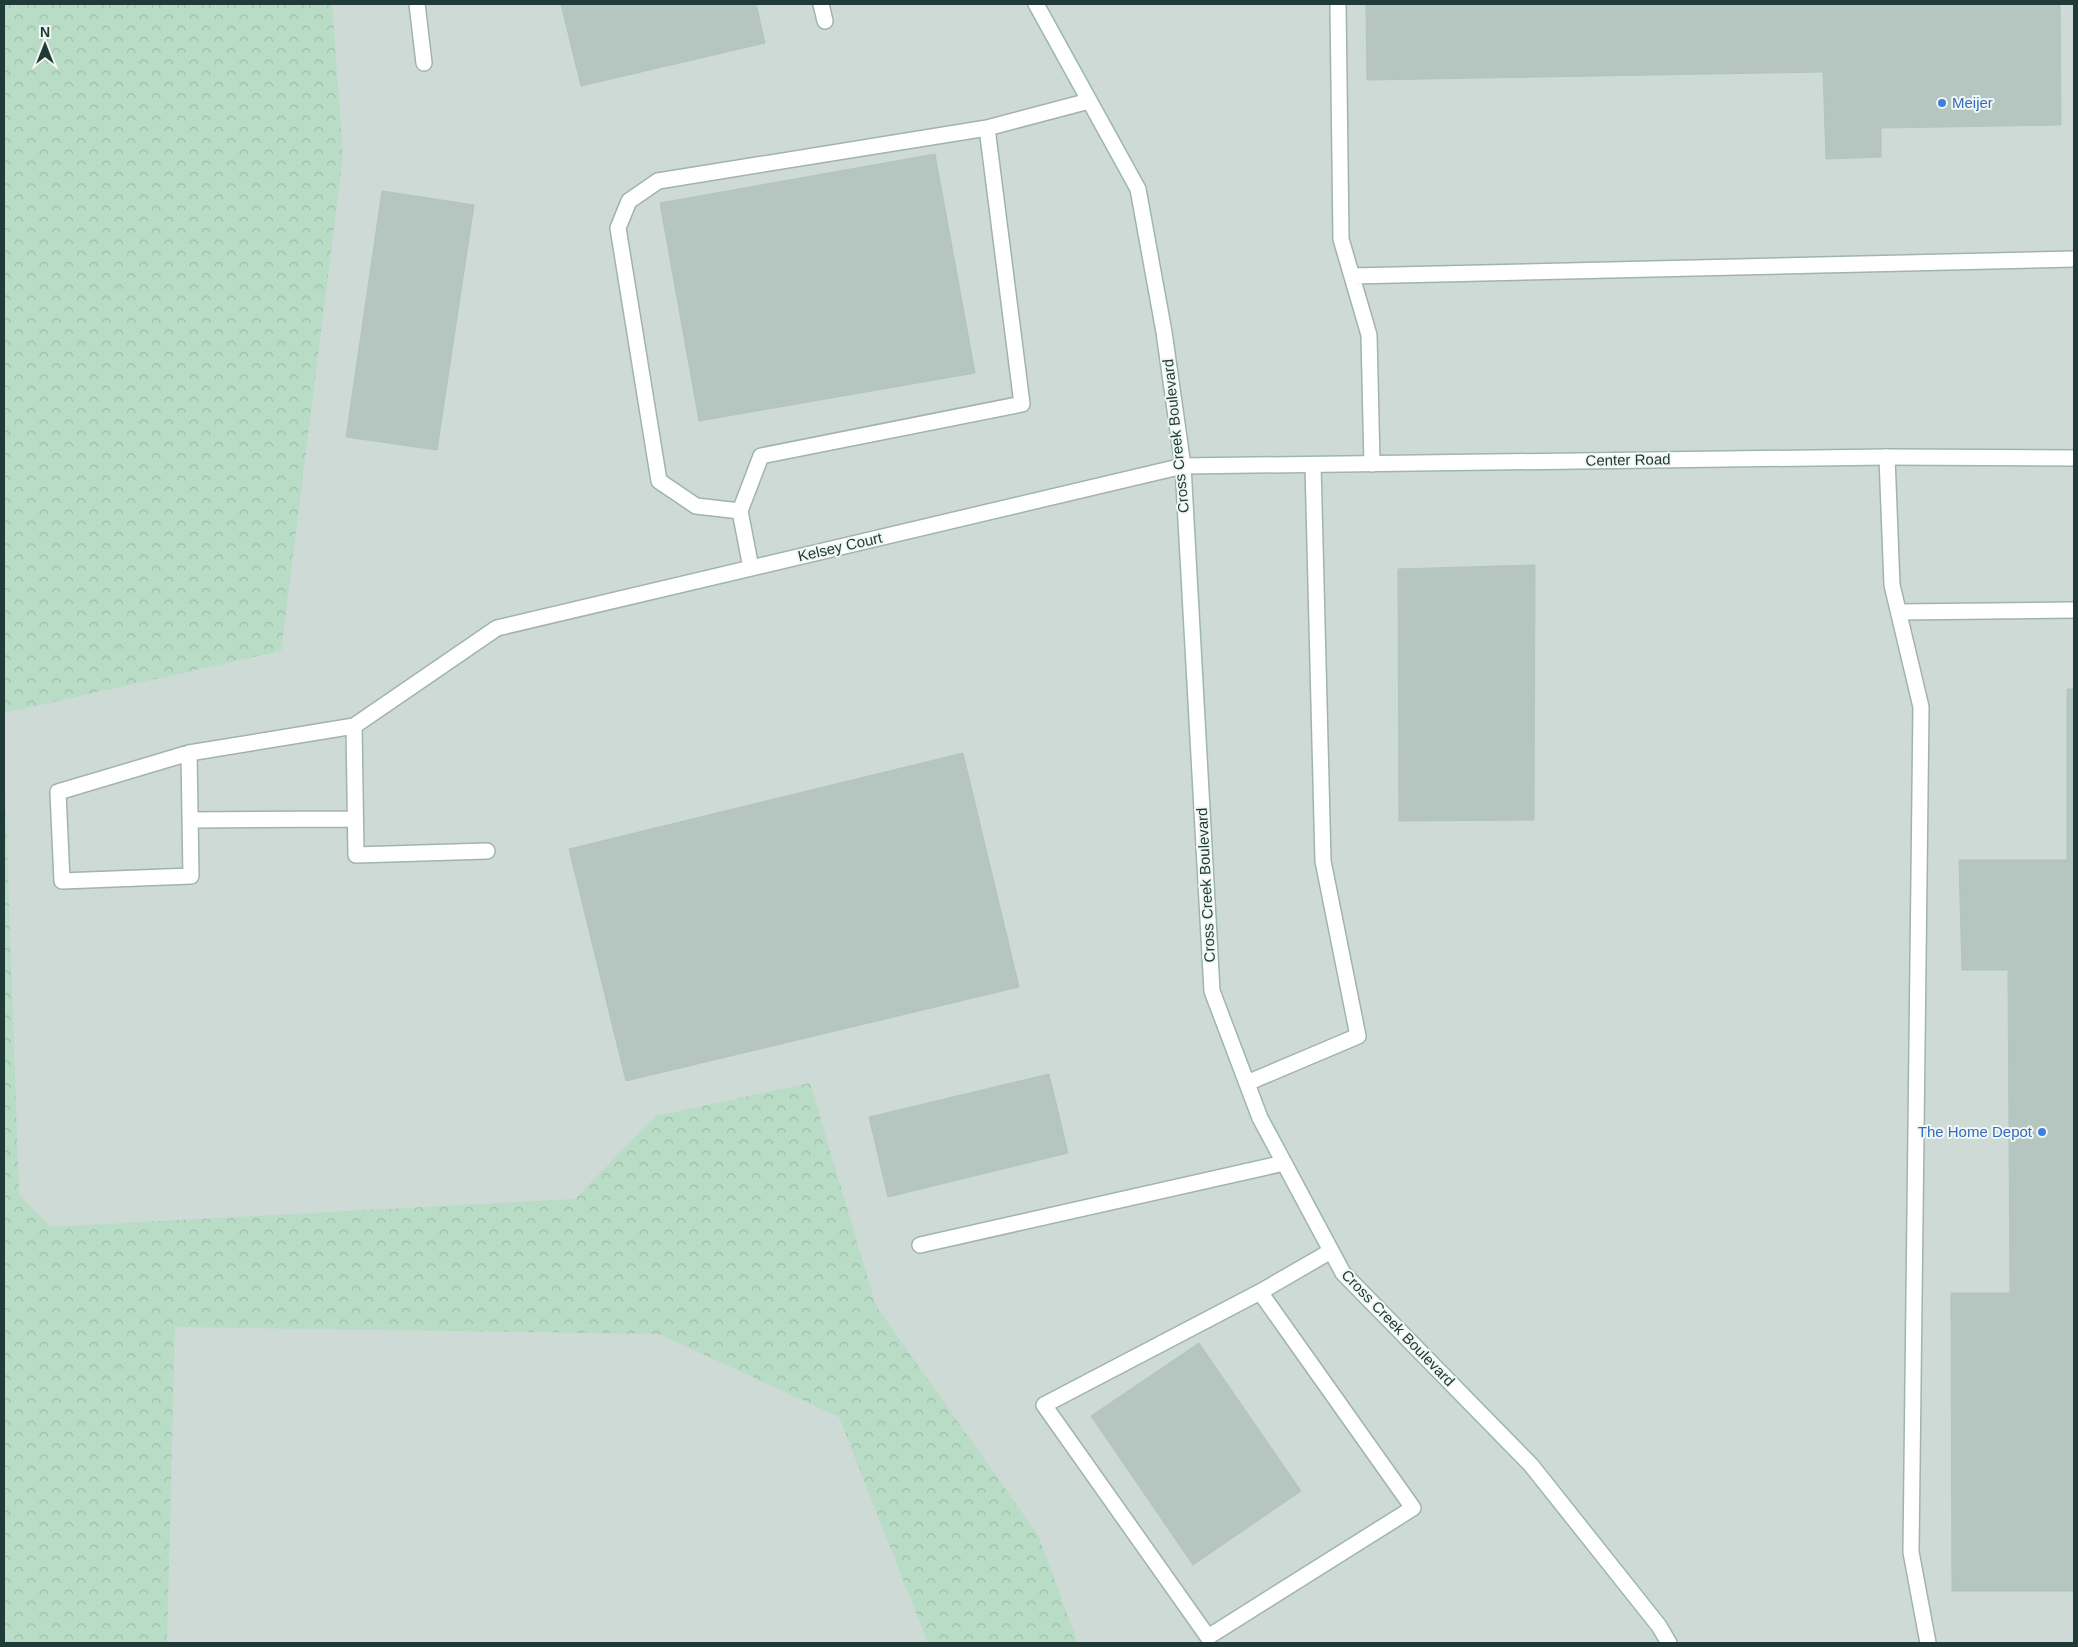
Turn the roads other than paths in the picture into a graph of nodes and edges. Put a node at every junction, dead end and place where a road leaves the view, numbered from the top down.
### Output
1 (417, 4) edge
2 (820, 4) edge
3 (1036, 4) edge
4 (1338, 4) edge
5 (824, 21) dead end
6 (424, 63) dead end
7 (1089, 101) junction
8 (988, 128) junction
9 (2074, 259) edge
10 (1352, 276) junction
11 (1887, 457) junction
12 (2074, 458) edge
13 (1372, 464) junction
14 (1313, 465) junction
15 (1183, 466) junction
16 (740, 512) junction
17 (750, 568) junction
18 (2074, 610) edge
19 (1899, 612) junction
20 (354, 726) junction
21 (189, 753) junction
22 (355, 819) junction
23 (190, 820) junction
24 (487, 851) dead end
25 (1247, 1083) junction
26 (1284, 1163) junction
27 (920, 1245) dead end
28 (1331, 1252) junction
29 (1260, 1292) junction
30 (1669, 1643) edge
31 (1928, 1643) edge

1 - 6 street
2 - 5 street
3 - 7 street, Cross Creek Boulevard
4 - 10 street
7 - 8 street
7 - 15 street, Cross Creek Boulevard
8 - 16 street
8 - 16 street
9 - 10 street
10 - 13 street
11 - 12 street, Center Road
11 - 13 street, Center Road
11 - 19 street
13 - 14 street, Center Road
14 - 15 street, Center Road
14 - 25 street
15 - 17 street, Kelsey Court
15 - 25 street, Cross Creek Boulevard
16 - 17 street
17 - 20 street, Kelsey Court
18 - 19 street
19 - 31 street
20 - 21 street
20 - 22 street
21 - 23 street
21 - 23 street
22 - 23 street
22 - 24 street
25 - 26 street, Cross Creek Boulevard
26 - 27 street
26 - 28 street, Cross Creek Boulevard
28 - 29 street
28 - 30 street, Cross Creek Boulevard
29 - 29 street

